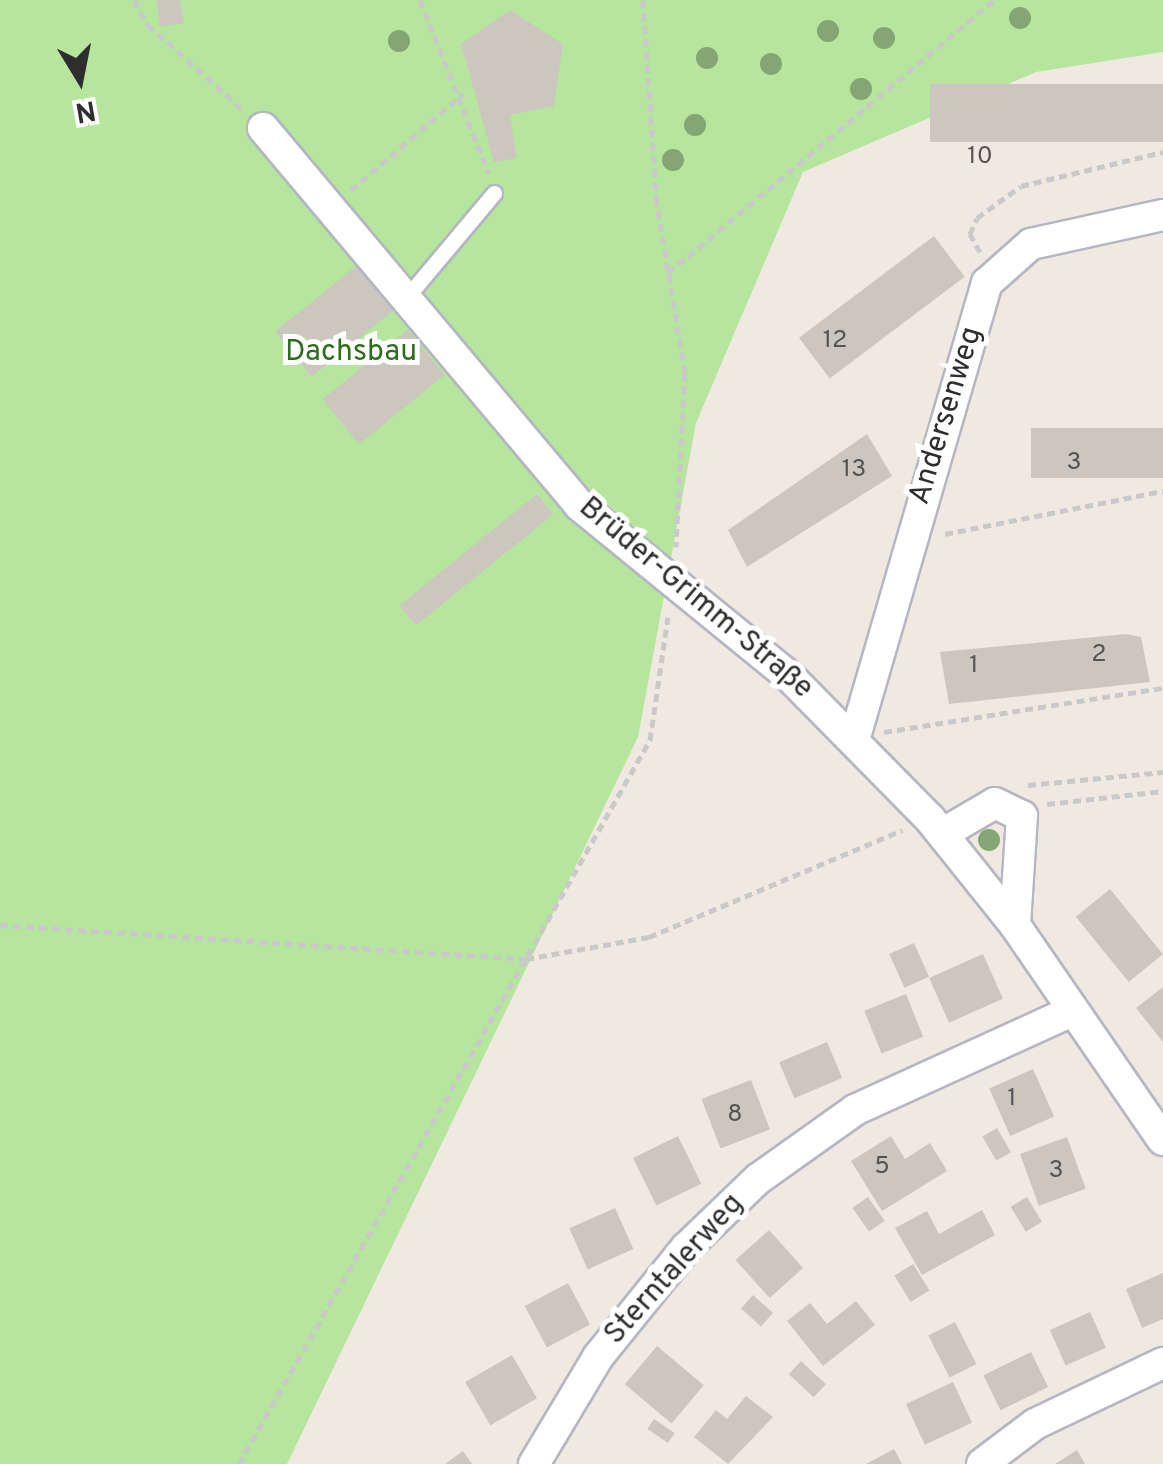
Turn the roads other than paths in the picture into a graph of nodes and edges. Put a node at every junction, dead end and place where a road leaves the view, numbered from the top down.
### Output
1 (263, 128) road end
2 (494, 193) road end
3 (1163, 215) edge
4 (406, 298) junction
5 (855, 737) junction
6 (936, 827) junction
7 (1016, 925) junction
8 (1072, 1011) junction
9 (1163, 1140) edge
10 (1163, 1363) edge
11 (534, 1464) edge
12 (982, 1464) edge

1 - 4 street, Brüder-Grimm-Straße
2 - 4 lane
3 - 5 street, Andersenweg
4 - 5 street, Brüder-Grimm-Straße
5 - 6 street, Brüder-Grimm-Straße
6 - 7 street, Brüder-Grimm-Straße
6 - 7 street
7 - 8 street, Brüder-Grimm-Straße
8 - 9 street, Brüder-Grimm-Straße
8 - 11 street, Sterntalerweg
10 - 12 street

